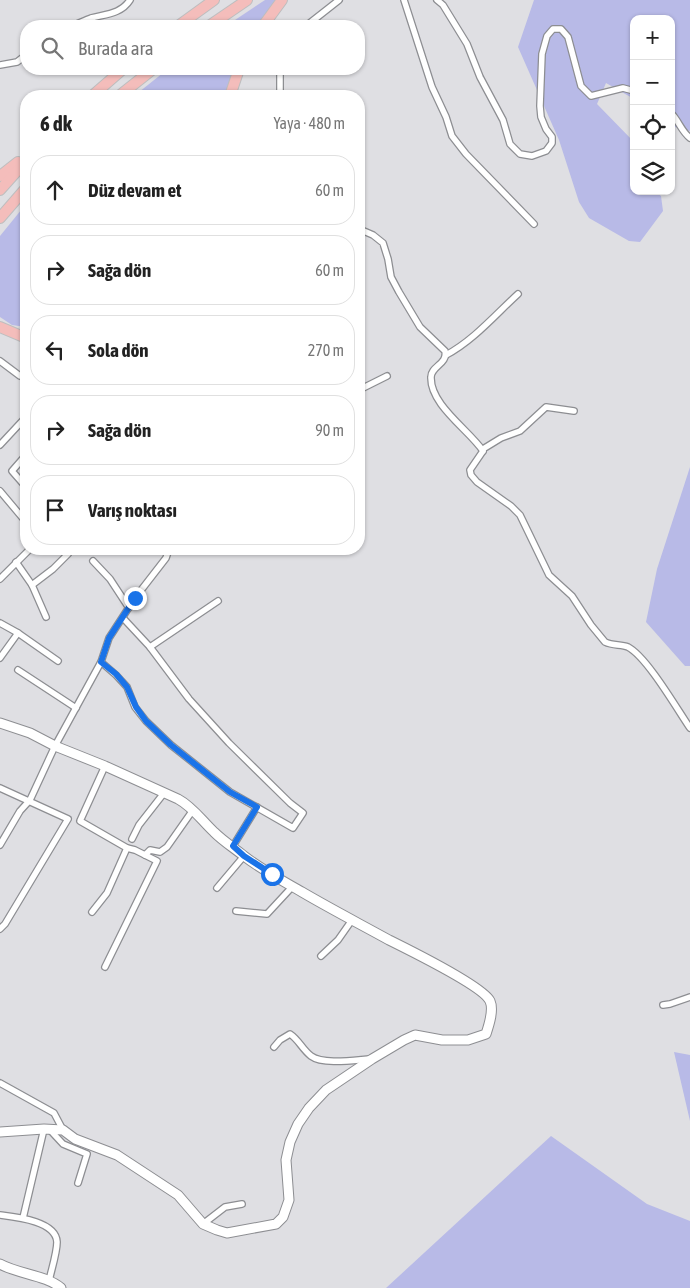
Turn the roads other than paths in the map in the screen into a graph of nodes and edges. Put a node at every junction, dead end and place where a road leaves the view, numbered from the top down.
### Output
1 (130, 0) edge
2 (214, 0) edge
3 (247, 0) edge
4 (282, 0) edge
5 (339, 0) edge
6 (404, 0) edge
7 (437, 0) edge
8 (87, 20) edge
9 (186, 20) edge
10 (218, 20) edge
11 (267, 20) edge
12 (314, 20) edge
13 (20, 59) edge
14 (0, 65) edge
15 (115, 75) edge
16 (145, 75) edge
17 (238, 75) edge
18 (280, 75) edge
19 (98, 90) edge
20 (126, 90) edge
21 (232, 90) edge
22 (280, 90) edge
23 (630, 90) edge
24 (675, 117) edge
25 (690, 138) edge
26 (20, 159) edge
27 (20, 168) edge
28 (0, 176) edge
29 (0, 190) edge
30 (20, 195) edge
31 (20, 199) edge
32 (0, 219) edge
33 (534, 224) dead end
34 (365, 232) edge
35 (518, 294) dead end
36 (0, 327) edge
37 (0, 335) edge
38 (20, 335) edge
39 (20, 343) edge
40 (446, 355) junction
41 (0, 361) edge
42 (20, 376) edge
43 (387, 376) dead end
44 (365, 387) edge
45 (574, 411) dead end
46 (20, 423) edge
47 (0, 445) edge
48 (483, 451) junction
49 (20, 462) edge
50 (20, 480) edge
51 (0, 491) edge
52 (20, 515) edge
53 (24, 555) edge
54 (67, 555) edge
55 (167, 555) edge
56 (16, 562) junction
57 (93, 562) dead end
58 (0, 579) edge
59 (32, 585) junction
60 (218, 601) dead end
61 (129, 608) junction
62 (46, 617) dead end
63 (123, 618) junction
64 (0, 623) edge
65 (18, 633) junction
66 (150, 647) junction
67 (0, 658) edge
68 (58, 661) dead end
69 (101, 662) junction
70 (18, 670) dead end
71 (76, 708) junction
72 (1, 727) edge
73 (690, 728) edge
74 (55, 746) junction
75 (105, 766) junction
76 (0, 788) edge
77 (164, 793) junction
78 (30, 800) junction
79 (257, 807) junction
80 (193, 810) junction
81 (132, 839) dead end
82 (0, 845) edge
83 (233, 846) junction
84 (127, 848) junction
85 (145, 855) junction
86 (244, 856) junction
87 (292, 886) junction
88 (217, 888) dead end
89 (236, 911) dead end
90 (92, 912) dead end
91 (352, 920) junction
92 (0, 929) edge
93 (321, 956) dead end
94 (105, 967) dead end
95 (690, 997) edge
96 (663, 1005) dead end
97 (274, 1047) dead end
98 (372, 1059) junction
99 (0, 1083) edge
100 (47, 1130) junction
101 (63, 1130) junction
102 (0, 1132) edge
103 (78, 1183) dead end
104 (242, 1204) dead end
105 (0, 1215) edge
106 (23, 1218) junction
107 (203, 1224) junction
108 (0, 1264) edge
109 (49, 1282) junction
110 (62, 1287) edge

1 - 8 street
2 - 9 highway
3 - 10 highway
4 - 11 highway
5 - 12 street
6 - 33 street
7 - 23 street
13 - 14 street
15 - 19 highway
16 - 20 highway
17 - 21 highway
18 - 22 street
24 - 25 street
26 - 28 highway
27 - 29 highway
30 - 32 highway
31 - 32 highway
34 - 40 street
35 - 40 street
36 - 38 highway
37 - 39 highway
40 - 48 street
41 - 42 street
43 - 44 street
45 - 48 street
46 - 47 street
48 - 73 street
49 - 50 street
51 - 52 street
53 - 56 street
54 - 59 street
55 - 61 street
56 - 58 street
56 - 59 street
57 - 61 street
59 - 62 street
60 - 66 street
61 - 63 street
63 - 66 street
63 - 69 street
64 - 65 street
65 - 67 street
65 - 68 street
66 - 79 street
69 - 71 street
69 - 79 street
70 - 71 street
71 - 74 street
72 - 74 street
74 - 75 street
74 - 78 street
75 - 77 street
75 - 84 street
76 - 78 street
77 - 80 street
77 - 81 street
78 - 82 street
78 - 92 street
79 - 83 street
80 - 83 street
80 - 85 street
83 - 86 street
84 - 85 street
84 - 90 street
85 - 94 street
86 - 87 street
86 - 88 street
87 - 89 street
87 - 91 street
91 - 93 street
91 - 98 street
95 - 96 street
97 - 98 street
98 - 107 street
99 - 101 street
100 - 101 street
100 - 102 street
100 - 103 street
100 - 106 street
101 - 107 street
104 - 107 street
105 - 106 street
106 - 109 street
108 - 109 street
109 - 110 street

